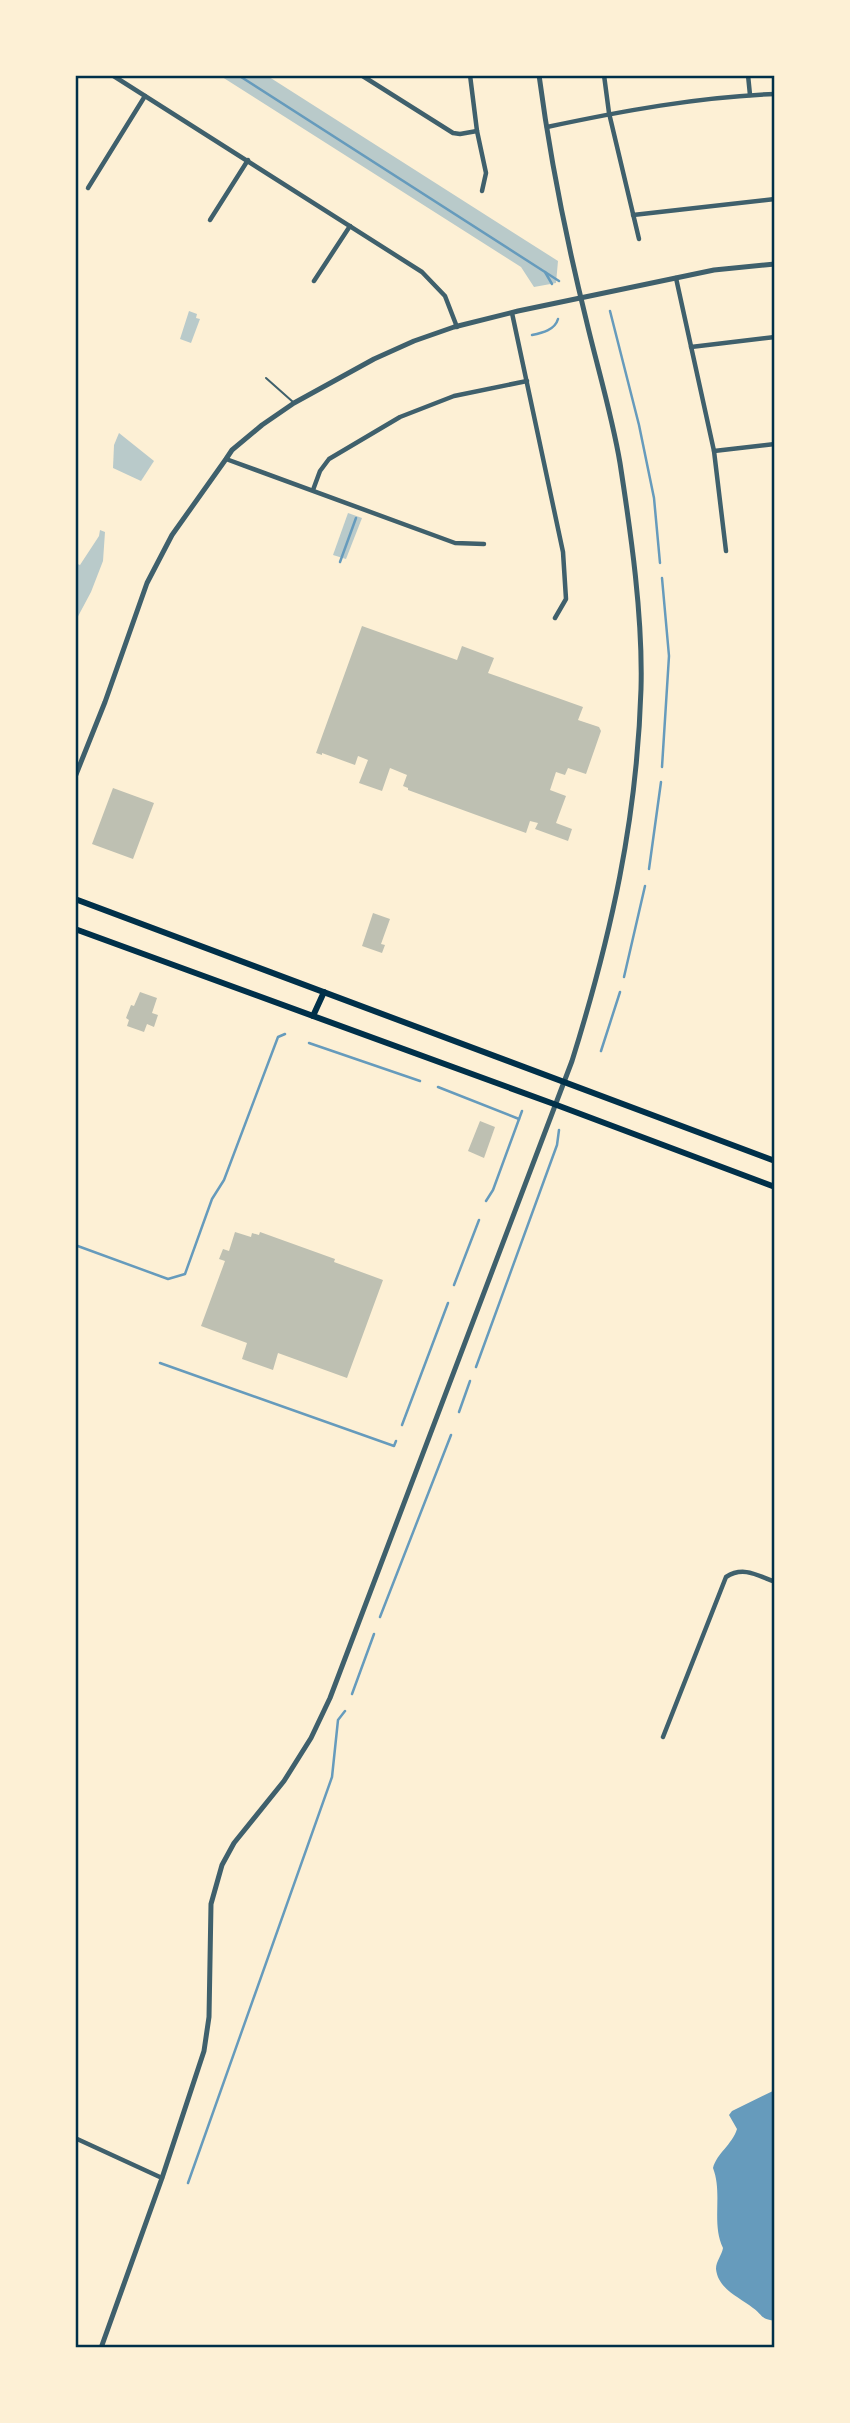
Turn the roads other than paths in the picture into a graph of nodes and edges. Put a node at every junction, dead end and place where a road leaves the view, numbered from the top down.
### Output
1 (112, 75) edge
2 (361, 75) edge
3 (470, 75) edge
4 (539, 75) edge
5 (604, 75) edge
6 (748, 75) edge
7 (775, 94) edge
8 (750, 95) junction
9 (145, 96) junction
10 (609, 113) junction
11 (546, 127) junction
12 (477, 131) junction
13 (248, 160) junction
14 (88, 188) dead end
15 (482, 191) dead end
16 (775, 199) edge
17 (633, 215) junction
18 (210, 220) dead end
19 (350, 226) junction
20 (639, 239) dead end
21 (775, 264) edge
22 (676, 278) junction
23 (314, 281) dead end
24 (581, 299) junction
25 (512, 313) junction
26 (457, 327) junction
27 (775, 337) edge
28 (691, 347) junction
29 (266, 378) dead end
30 (527, 381) junction
31 (294, 403) junction
32 (775, 444) edge
33 (714, 451) junction
34 (226, 459) junction
35 (313, 490) junction
36 (484, 544) dead end
37 (726, 551) dead end
38 (555, 618) dead end
39 (75, 778) edge
40 (75, 899) edge
41 (75, 929) edge
42 (324, 992) junction
43 (313, 1016) junction
44 (563, 1081) junction
45 (554, 1104) junction
46 (775, 1161) edge
47 (775, 1187) edge
48 (775, 1582) edge
49 (663, 1737) dead end
50 (75, 2138) edge
51 (162, 2178) junction
52 (101, 2348) edge

1 - 9 street
2 - 12 street
3 - 12 street
4 - 11 street
5 - 10 street
6 - 8 street
7 - 8 street
8 - 10 street
9 - 13 street
9 - 14 street
10 - 11 street
10 - 17 street
11 - 24 street
12 - 15 street
13 - 18 street
13 - 19 street
16 - 17 street
17 - 20 street
19 - 23 street
19 - 26 street
21 - 22 street
22 - 24 street
22 - 28 street
24 - 25 street
24 - 44 street
25 - 26 street
25 - 30 street
26 - 31 street
27 - 28 street
28 - 33 street
29 - 31 lane
30 - 35 street
30 - 38 street
31 - 34 street
32 - 33 street
33 - 37 street
34 - 35 street
34 - 39 street
35 - 36 street
40 - 42 main road
41 - 43 main road
42 - 43 main road
42 - 44 main road
43 - 45 main road
44 - 45 street
44 - 46 main road
45 - 47 main road
45 - 51 street
48 - 49 street
50 - 51 street
51 - 52 street

